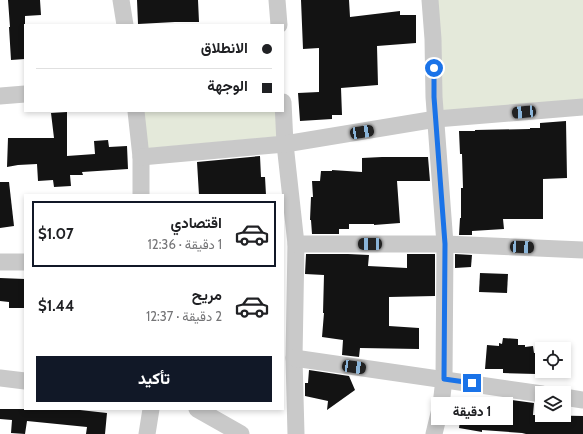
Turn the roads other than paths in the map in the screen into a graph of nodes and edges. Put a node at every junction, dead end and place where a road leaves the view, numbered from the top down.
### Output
1 (121, 0) edge
2 (277, 0) edge
3 (430, 0) edge
4 (125, 24) edge
5 (279, 24) edge
6 (24, 94) edge
7 (0, 96) edge
8 (583, 107) edge
9 (136, 112) edge
10 (283, 112) edge
11 (436, 119) junction
12 (285, 144) junction
13 (141, 156) junction
14 (141, 194) edge
15 (296, 244) junction
16 (445, 244) junction
17 (583, 250) edge
18 (0, 262) edge
19 (24, 262) edge
20 (294, 358) junction
21 (0, 378) edge
22 (444, 379) junction
23 (24, 381) edge
24 (535, 393) edge
25 (571, 398) edge
26 (583, 400) edge
27 (151, 410) edge
28 (199, 410) edge
29 (147, 434) edge
30 (241, 434) edge
31 (296, 434) edge
32 (434, 434) edge

1 - 4 street
2 - 5 street
3 - 11 street
6 - 7 street
8 - 11 street
9 - 13 street
10 - 12 street
11 - 12 street
11 - 16 street
12 - 13 street
12 - 15 street
13 - 14 street
15 - 16 street
15 - 20 street
16 - 17 street
16 - 22 street
18 - 19 street
20 - 22 street
20 - 31 street
21 - 23 street
22 - 24 street
22 - 32 street
25 - 26 street
27 - 29 street
28 - 30 street

